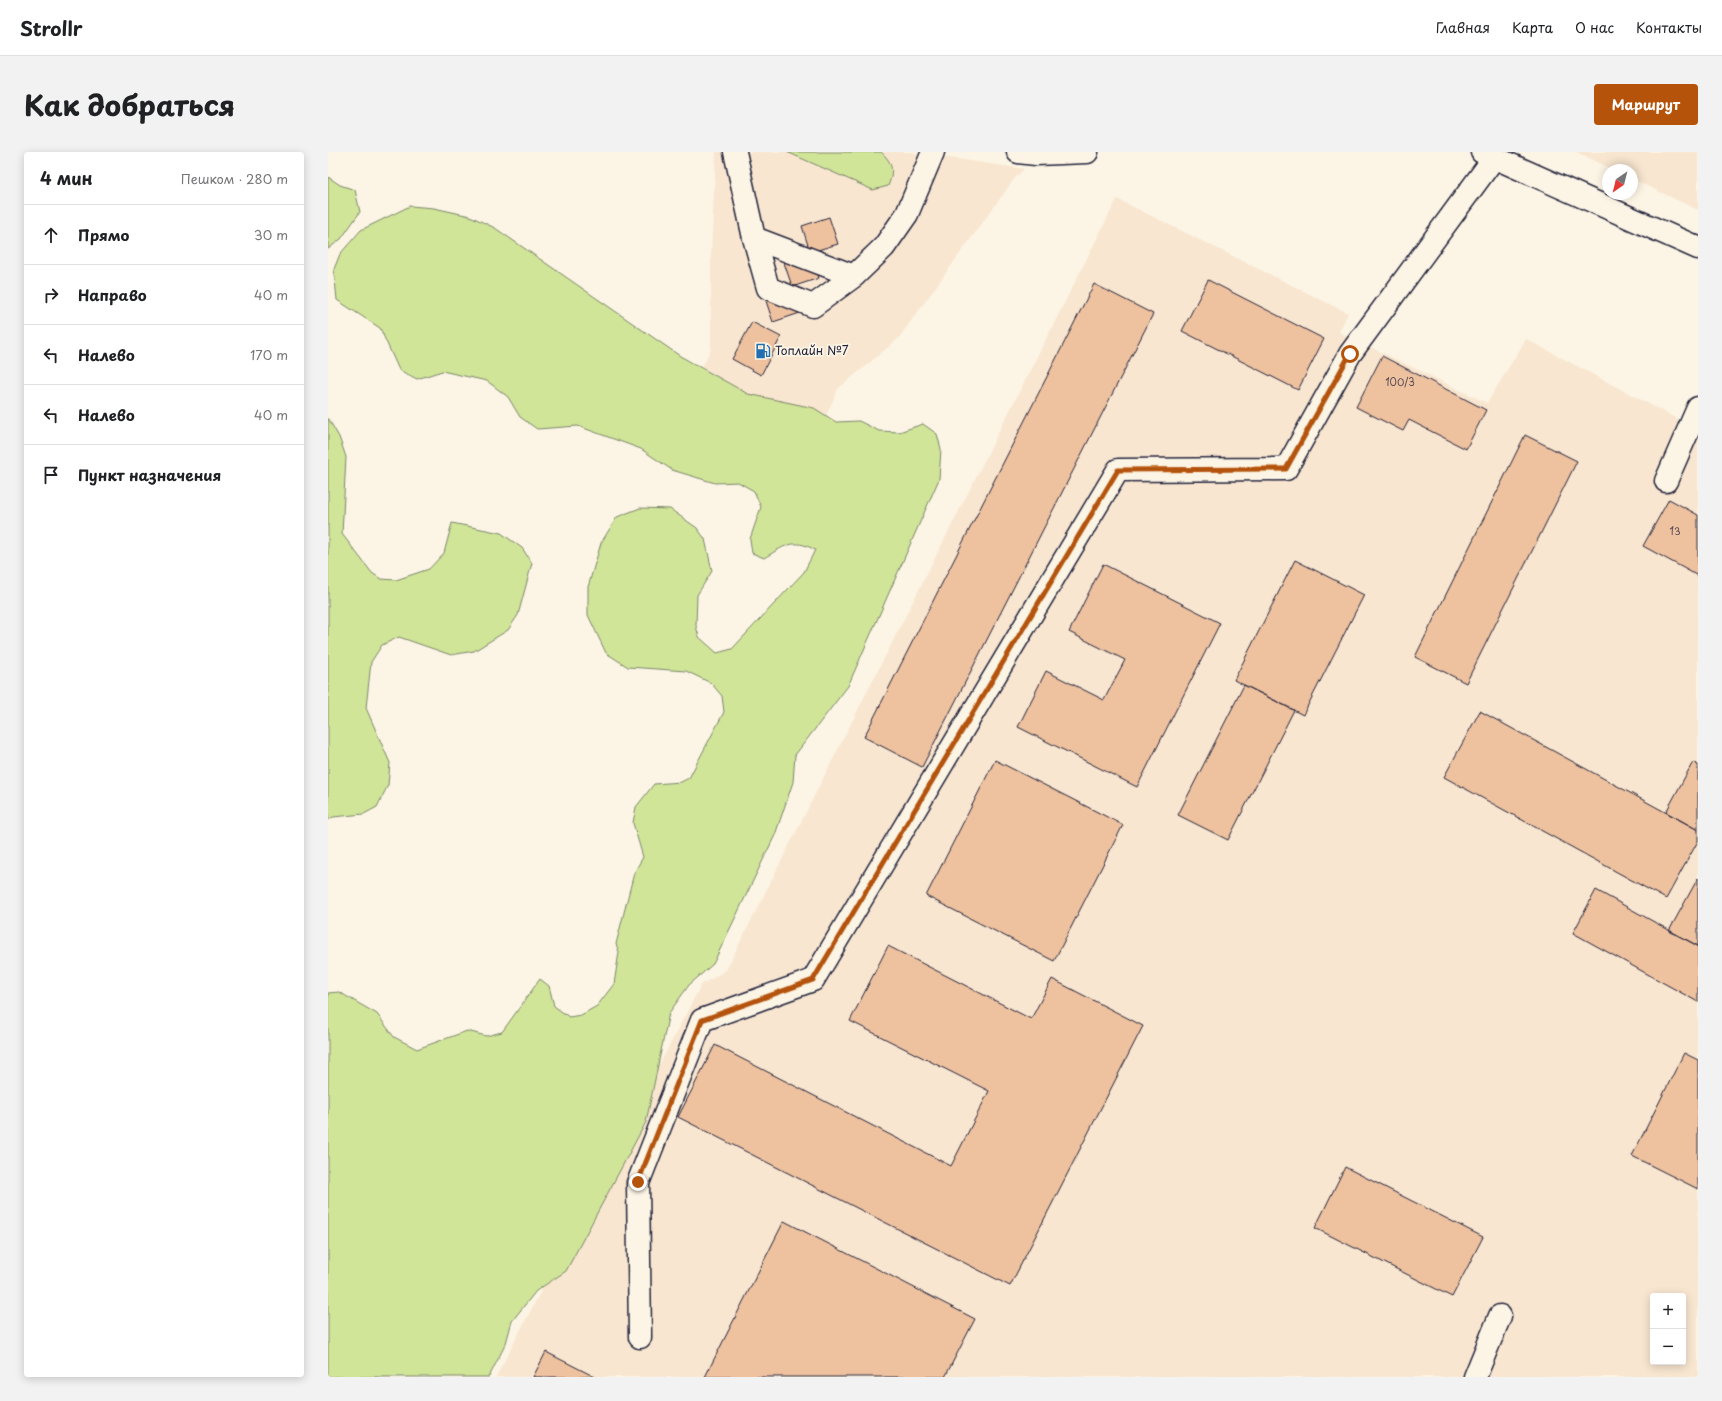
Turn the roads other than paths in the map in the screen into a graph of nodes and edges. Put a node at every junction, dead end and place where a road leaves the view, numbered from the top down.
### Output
1 (735, 152) edge
2 (933, 152) edge
3 (1018, 152) edge
4 (1087, 152) edge
5 (1488, 155) edge
6 (1517, 159) edge
7 (754, 238) junction
8 (1698, 248) edge
9 (854, 276) junction
10 (1698, 408) edge
11 (1666, 481) dead end
12 (1500, 1316) dead end
13 (640, 1337) dead end
14 (1475, 1377) edge

1 - 7 street
2 - 9 street
3 - 4 street
5 - 6 street
5 - 13 street
6 - 8 street
7 - 9 street
7 - 9 street
10 - 11 street
12 - 14 street

